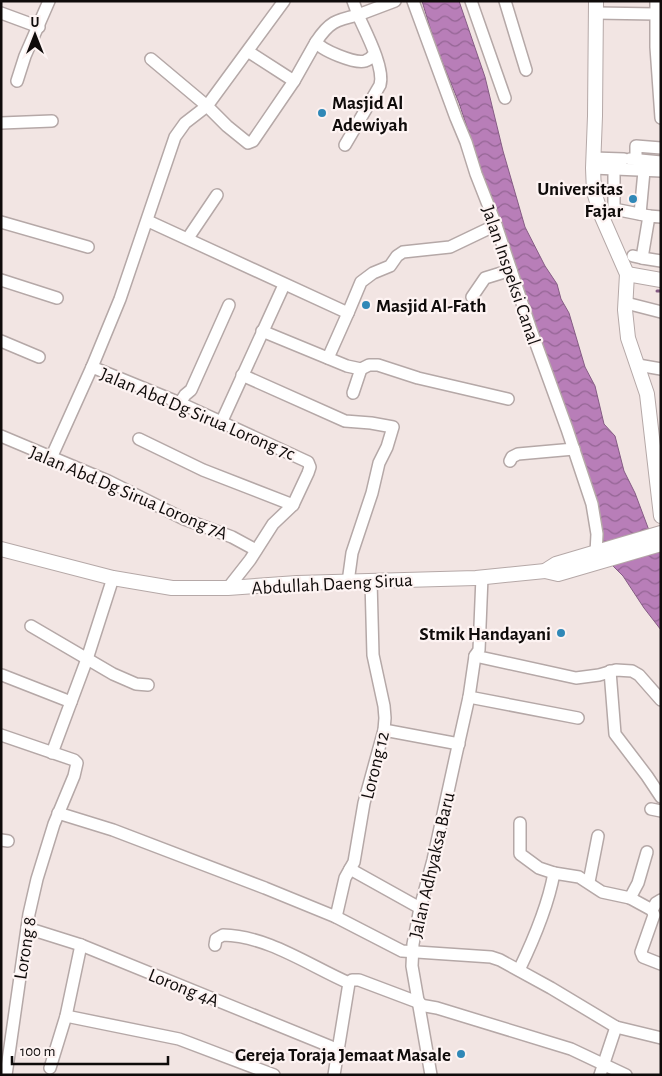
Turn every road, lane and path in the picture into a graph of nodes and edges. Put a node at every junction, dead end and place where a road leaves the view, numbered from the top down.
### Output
1 (49, 1) edge
2 (284, 1) edge
3 (353, 1) edge
4 (395, 1) edge
5 (413, 1) edge
6 (471, 1) edge
7 (505, 1) edge
8 (656, 1) edge
9 (596, 7) edge
10 (1, 13) edge
11 (358, 14) junction
12 (656, 14) junction
13 (39, 27) junction
14 (316, 42) junction
15 (249, 52) junction
16 (374, 54) junction
17 (151, 58) dead end
18 (526, 70) dead end
19 (17, 81) dead end
20 (294, 81) junction
21 (504, 98) dead end
22 (207, 106) junction
23 (661, 118) edge
24 (52, 121) dead end
25 (1, 123) edge
26 (345, 145) dead end
27 (661, 148) edge
28 (627, 158) junction
29 (661, 162) edge
30 (593, 163) junction
31 (614, 169) junction
32 (644, 170) junction
33 (661, 171) edge
34 (217, 194) dead end
35 (645, 215) junction
36 (661, 217) edge
37 (148, 221) junction
38 (1, 222) edge
39 (496, 224) junction
40 (188, 238) junction
41 (88, 247) dead end
42 (661, 261) edge
43 (511, 270) junction
44 (1, 280) edge
45 (661, 280) edge
46 (284, 285) junction
47 (626, 287) junction
48 (472, 297) dead end
49 (58, 298) dead end
50 (229, 305) dead end
51 (661, 312) edge
52 (348, 313) junction
53 (262, 331) junction
54 (1, 340) edge
55 (39, 357) dead end
56 (328, 358) junction
57 (638, 365) junction
58 (92, 367) junction
59 (361, 369) junction
60 (661, 369) edge
61 (242, 375) junction
62 (353, 393) dead end
63 (508, 399) dead end
64 (180, 404) junction
65 (221, 423) junction
66 (1, 436) edge
67 (139, 439) dead end
68 (574, 449) junction
69 (51, 458) junction
70 (510, 461) dead end
71 (293, 506) junction
72 (661, 516) edge
73 (661, 533) edge
74 (661, 544) edge
75 (1, 549) edge
76 (256, 550) junction
77 (596, 553) junction
78 (544, 571) junction
79 (113, 578) junction
80 (479, 578) junction
81 (371, 581) junction
82 (348, 582) junction
83 (228, 588) junction
84 (31, 626) dead end
85 (475, 656) junction
86 (87, 659) junction
87 (610, 672) junction
88 (2, 675) edge
89 (148, 685) dead end
90 (469, 696) junction
91 (661, 700) edge
92 (71, 702) junction
93 (578, 718) dead end
94 (384, 730) junction
95 (1, 735) edge
96 (459, 744) junction
97 (52, 753) junction
98 (661, 798) edge
99 (57, 818) junction
100 (520, 823) dead end
101 (598, 836) dead end
102 (648, 852) dead end
103 (350, 869) junction
104 (554, 873) junction
105 (589, 882) junction
106 (630, 898) junction
107 (661, 900) edge
108 (420, 908) junction
109 (652, 910) junction
110 (336, 917) junction
111 (27, 928) junction
112 (81, 945) junction
113 (215, 945) dead end
114 (412, 952) junction
115 (661, 964) edge
116 (519, 970) junction
117 (349, 983) junction
118 (420, 1004) junction
119 (66, 1016) junction
120 (615, 1032) junction
121 (661, 1038) edge
122 (339, 1050) junction
123 (50, 1068) dead end
124 (602, 1069) edge
125 (6, 1075) edge
126 (274, 1075) edge
127 (334, 1075) edge
128 (431, 1075) edge
129 (626, 1075) edge

1 - 13 street
2 - 15 street
3 - 11 street
4 - 11 street
5 - 39 street, Jalan Inspeksi Canal
6 - 21 street
7 - 18 street
8 - 12 street
9 - 12 street
9 - 30 main road
10 - 13 street
11 - 14 street
11 - 16 street
12 - 23 street
13 - 19 street
14 - 16 street
14 - 20 street
15 - 20 street
15 - 22 street
16 - 26 street
17 - 22 street
20 - 22 street
22 - 37 street
24 - 25 street
27 - 28 street
28 - 29 street
28 - 30 street
30 - 31 street
30 - 47 main road
31 - 32 street
31 - 35 street
32 - 33 street
32 - 35 street
34 - 40 street
35 - 36 street
35 - 42 street
37 - 40 street
37 - 58 street
38 - 41 street
39 - 43 street, Jalan Inspeksi Canal
39 - 52 street
40 - 46 street
43 - 48 street
43 - 68 street, Jalan Inspeksi Canal
44 - 49 street
45 - 47 main road
46 - 52 street
46 - 53 street
47 - 51 street
47 - 57 main road
50 - 64 street
52 - 56 street
53 - 56 street
53 - 61 street
54 - 55 street
56 - 59 street
57 - 60 street
57 - 72 main road
58 - 64 street, Jalan Abd Dg Sirua Lorong 7c
58 - 69 street
59 - 62 street
59 - 63 street
61 - 65 street
61 - 82 street
64 - 65 street, Jalan Abd Dg Sirua Lorong 7c
65 - 71 street, Jalan Abd Dg Sirua Lorong 7c
66 - 69 street, Jalan Abd Dg Sirua Lorong 7A
67 - 71 street
68 - 70 street
68 - 77 street, Jalan Inspeksi Canal
69 - 76 street, Jalan Abd Dg Sirua Lorong 7A
71 - 76 street
73 - 77 main road, Abdullah Daeng Sirua
74 - 78 main road
75 - 79 main road, Abdullah Daeng Sirua
76 - 83 street
77 - 78 main road, Abdullah Daeng Sirua
78 - 80 main road, Abdullah Daeng Sirua
79 - 83 main road, Abdullah Daeng Sirua
79 - 86 street
80 - 81 main road, Abdullah Daeng Sirua
80 - 85 street, Jalan Adhyaksa Baru
81 - 82 main road, Abdullah Daeng Sirua
81 - 94 street, Lorong 12
82 - 83 main road, Abdullah Daeng Sirua
84 - 86 street
85 - 87 street
85 - 90 street, Jalan Adhyaksa Baru
86 - 89 street
86 - 92 street
87 - 91 street
87 - 98 street
88 - 92 street
90 - 93 street
90 - 96 street, Jalan Adhyaksa Baru
92 - 97 street
94 - 96 street
94 - 103 street, Lorong 12
95 - 97 street
96 - 108 street, Jalan Adhyaksa Baru
97 - 99 street, Lorong 8
99 - 110 street
99 - 111 street, Lorong 8
100 - 104 street
101 - 105 street
102 - 106 street
103 - 108 street
103 - 110 street, Lorong 12
104 - 105 street
104 - 116 street
105 - 106 street
106 - 109 street
107 - 109 street
108 - 114 street, Jalan Adhyaksa Baru
109 - 115 street
110 - 114 street
111 - 112 street, Lorong 4A
111 - 125 street, Lorong 8
112 - 119 street
112 - 122 street, Lorong 4A
113 - 117 street
114 - 116 street
114 - 118 street, Jalan Adhyaksa Baru
116 - 120 street
117 - 118 street
117 - 122 street
118 - 124 street
118 - 128 street, Jalan Adhyaksa Baru
119 - 123 street
119 - 126 street
120 - 121 street
120 - 124 street
122 - 127 street
124 - 129 street

